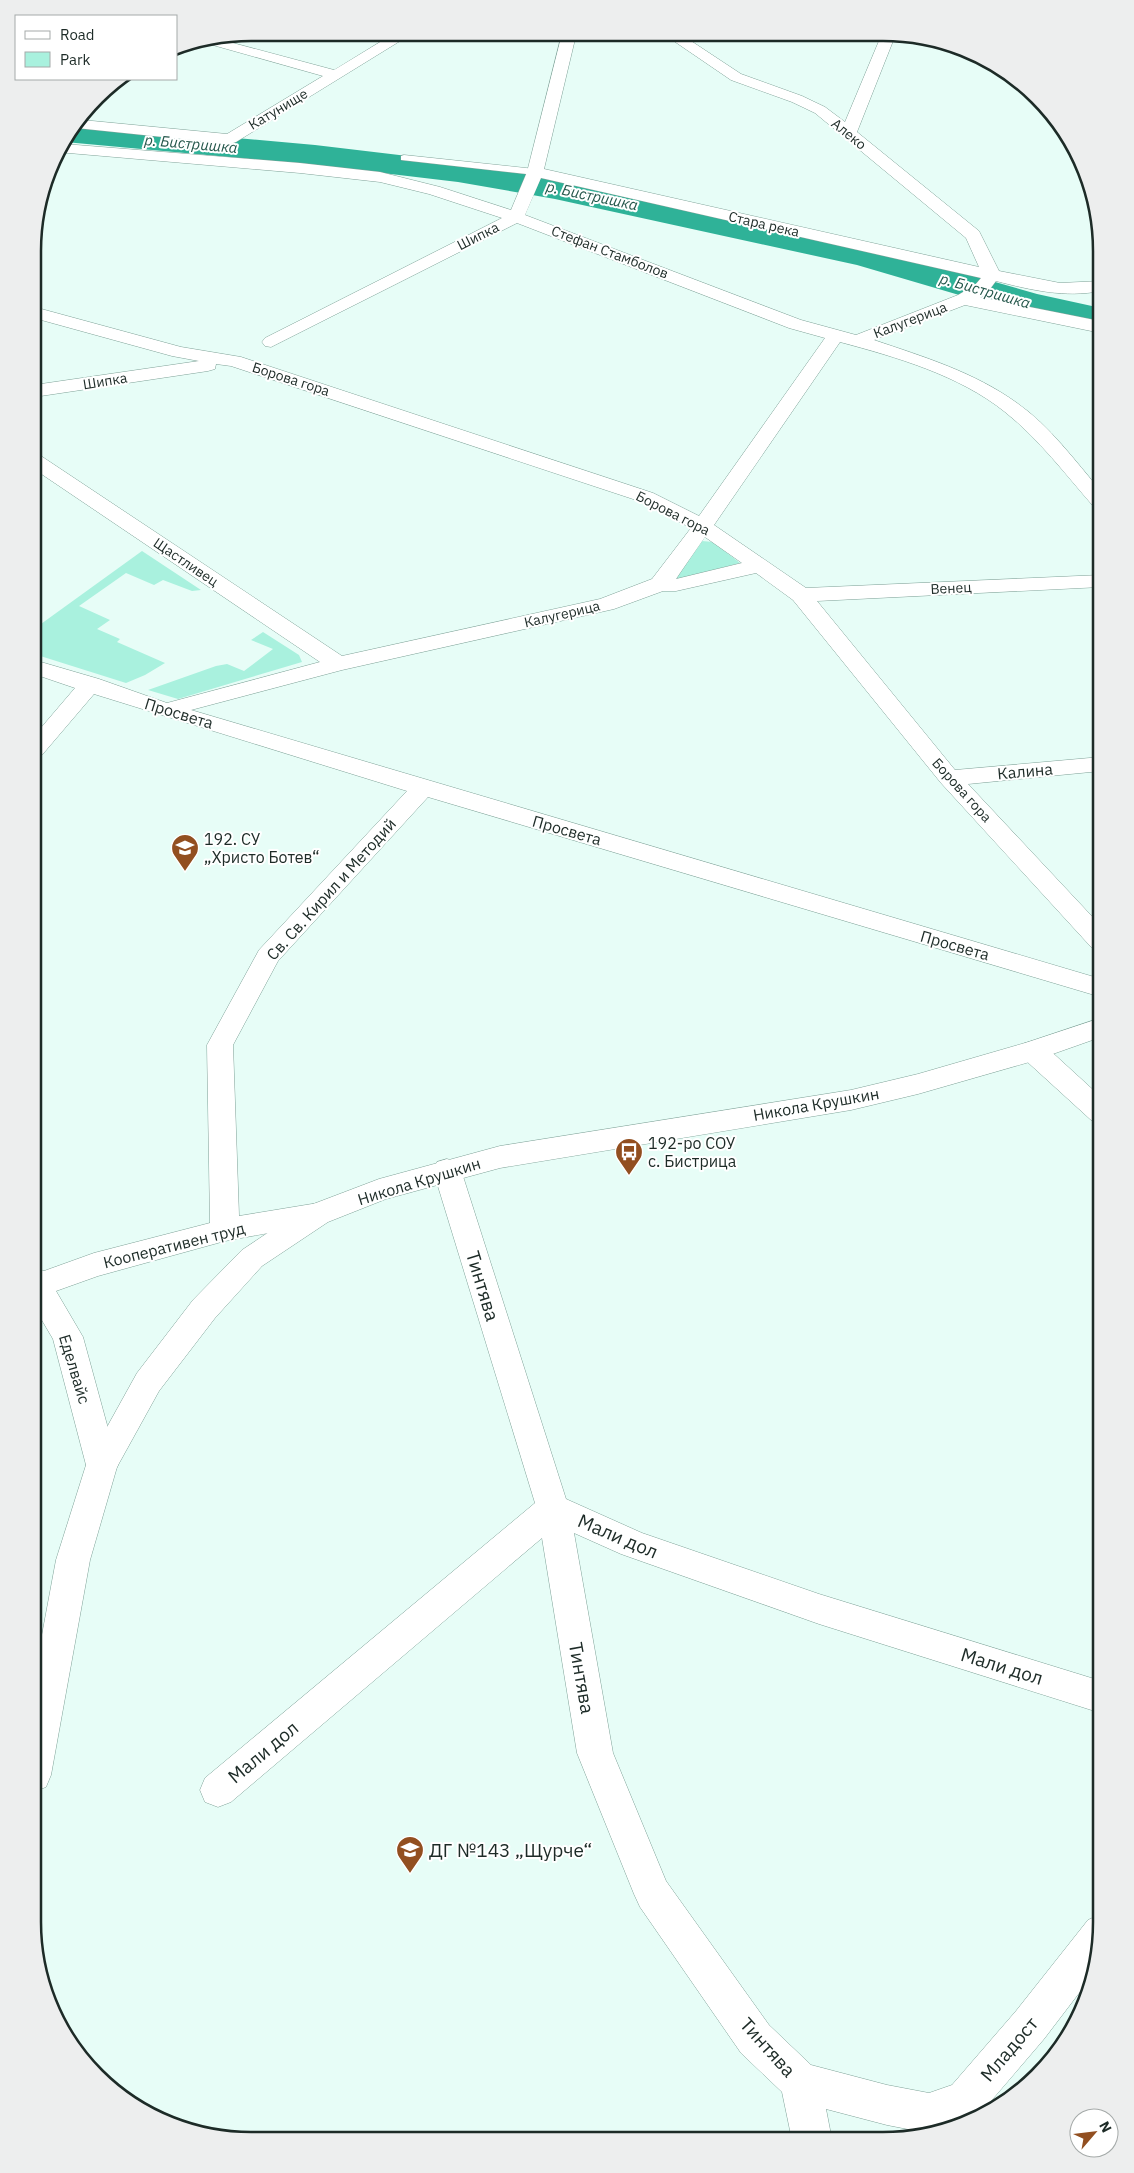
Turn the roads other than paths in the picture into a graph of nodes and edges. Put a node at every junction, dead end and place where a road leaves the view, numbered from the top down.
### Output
1 (394, 41) edge
2 (567, 41) edge
3 (681, 41) edge
4 (886, 41) edge
5 (219, 44) edge
6 (335, 75) junction
7 (85, 125) edge
8 (848, 134) junction
9 (68, 149) edge
10 (404, 158) dead end
11 (534, 174) junction
12 (516, 216) junction
13 (986, 282) junction
14 (1093, 288) edge
15 (964, 299) junction
16 (41, 314) edge
17 (1093, 325) edge
18 (836, 335) junction
19 (857, 341) junction
20 (270, 342) dead end
21 (234, 360) junction
22 (41, 390) edge
23 (41, 465) edge
24 (1093, 494) edge
25 (704, 527) junction
26 (759, 566) junction
27 (1093, 581) edge
28 (660, 584) junction
29 (801, 595) junction
30 (338, 664) junction
31 (41, 669) edge
32 (91, 684) junction
33 (166, 710) junction
34 (41, 742) edge
35 (1093, 765) edge
36 (949, 778) junction
37 (423, 788) junction
38 (1093, 933) edge
39 (1093, 986) edge
40 (1093, 1030) edge
41 (1033, 1051) junction
42 (1093, 1107) edge
43 (447, 1170) junction
44 (318, 1214) junction
45 (225, 1230) junction
46 (41, 1282) edge
47 (41, 1294) edge
48 (102, 1466) junction
49 (553, 1508) junction
50 (1093, 1695) edge
51 (41, 1732) edge
52 (218, 1790) dead end
53 (1091, 1946) edge
54 (800, 2082) junction
55 (810, 2132) edge

1 - 6 street, Катунище
2 - 11 street, Шипка
3 - 8 street, Алеко
4 - 8 street
5 - 6 street
6 - 7 street, Катунище
8 - 13 street, Алеко
9 - 12 street, Стефан Стамболов
10 - 11 lane
11 - 12 street, Шипка
11 - 13 street, Стара река
12 - 18 street, Стефан Стамболов
12 - 20 street, Шипка
13 - 14 street
13 - 15 street, Калугерица
15 - 17 street
15 - 19 street, Калугерица
16 - 21 street, Борова гора
18 - 19 street, Стефан Стамболов
18 - 25 street, Калугерица
19 - 24 street, Стефан Стамболов
21 - 22 street, Шипка
21 - 25 street, Борова гора
23 - 30 street, Щастливец
25 - 26 street, Борова гора
25 - 28 street, Калугерица
26 - 28 street
26 - 29 street, Борова гора
27 - 29 street, Венец
28 - 30 street, Калугерица
29 - 36 street, Борова гора
30 - 33 street, Калугерица
31 - 32 street, Просвета
32 - 33 street, Просвета
32 - 34 street
33 - 37 street, Просвета
35 - 36 street, Калина
36 - 38 street, Борова гора
37 - 39 street, Просвета
37 - 45 street, Св. Св. Кирил и Методий
40 - 41 street, Никола Крушкин
41 - 42 street
41 - 43 street, Никола Крушкин
43 - 44 street, Никола Крушкин
43 - 49 street, Тинтява
44 - 45 street, Кооперативен труд
44 - 48 street, Никола Крушкин
45 - 46 street, Кооперативен труд
47 - 48 street, Еделвайс
48 - 51 street, Никола Крушкин
49 - 50 street, Мали дол
49 - 52 street, Мали дол
49 - 54 street, Тинтява
53 - 54 street, Младост
54 - 55 street, Тинтява

